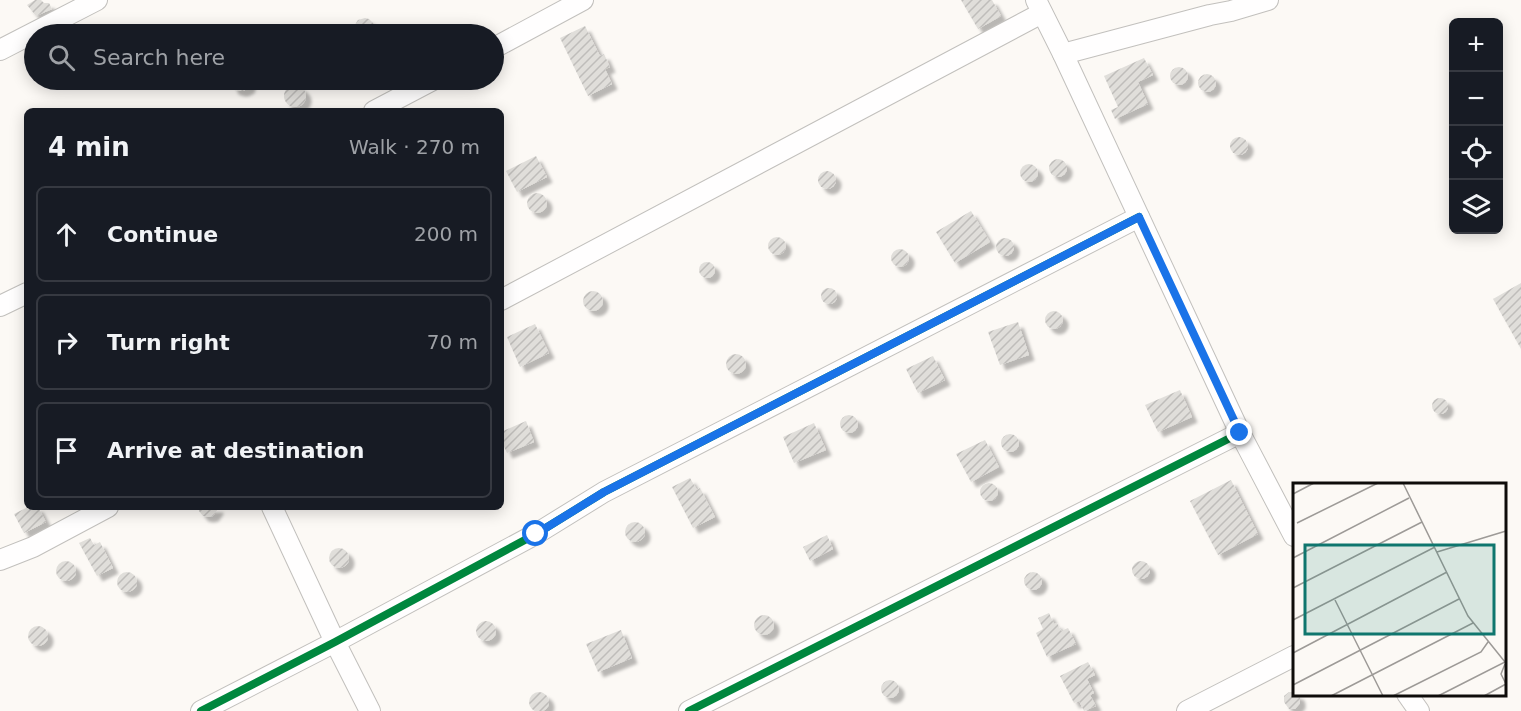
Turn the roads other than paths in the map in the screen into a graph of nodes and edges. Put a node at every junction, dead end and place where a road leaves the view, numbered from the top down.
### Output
1 (97, 0) edge
2 (583, 0) edge
3 (1268, 0) edge
4 (1039, 7) edge
5 (50, 24) edge
6 (24, 38) edge
7 (504, 43) edge
8 (0, 50) edge
9 (1064, 54) junction
10 (414, 90) edge
11 (380, 108) edge
12 (1139, 217) junction
13 (24, 294) edge
14 (504, 298) edge
15 (0, 306) edge
16 (1240, 433) junction
17 (102, 510) edge
18 (273, 510) edge
19 (1293, 534) edge
20 (0, 560) edge
21 (335, 642) junction
22 (1293, 657) edge
23 (1408, 696) edge
24 (201, 711) edge
25 (370, 711) edge
26 (689, 711) edge
27 (1187, 711) edge
28 (1419, 711) edge

1 - 5 street
2 - 7 street
3 - 9 street
4 - 9 street
4 - 14 street
6 - 8 street
9 - 12 street
10 - 11 street
12 - 16 street
12 - 21 street
13 - 15 street
16 - 19 street
16 - 26 street
17 - 20 street
18 - 21 street
21 - 24 street
21 - 25 street
22 - 27 street
23 - 28 street

